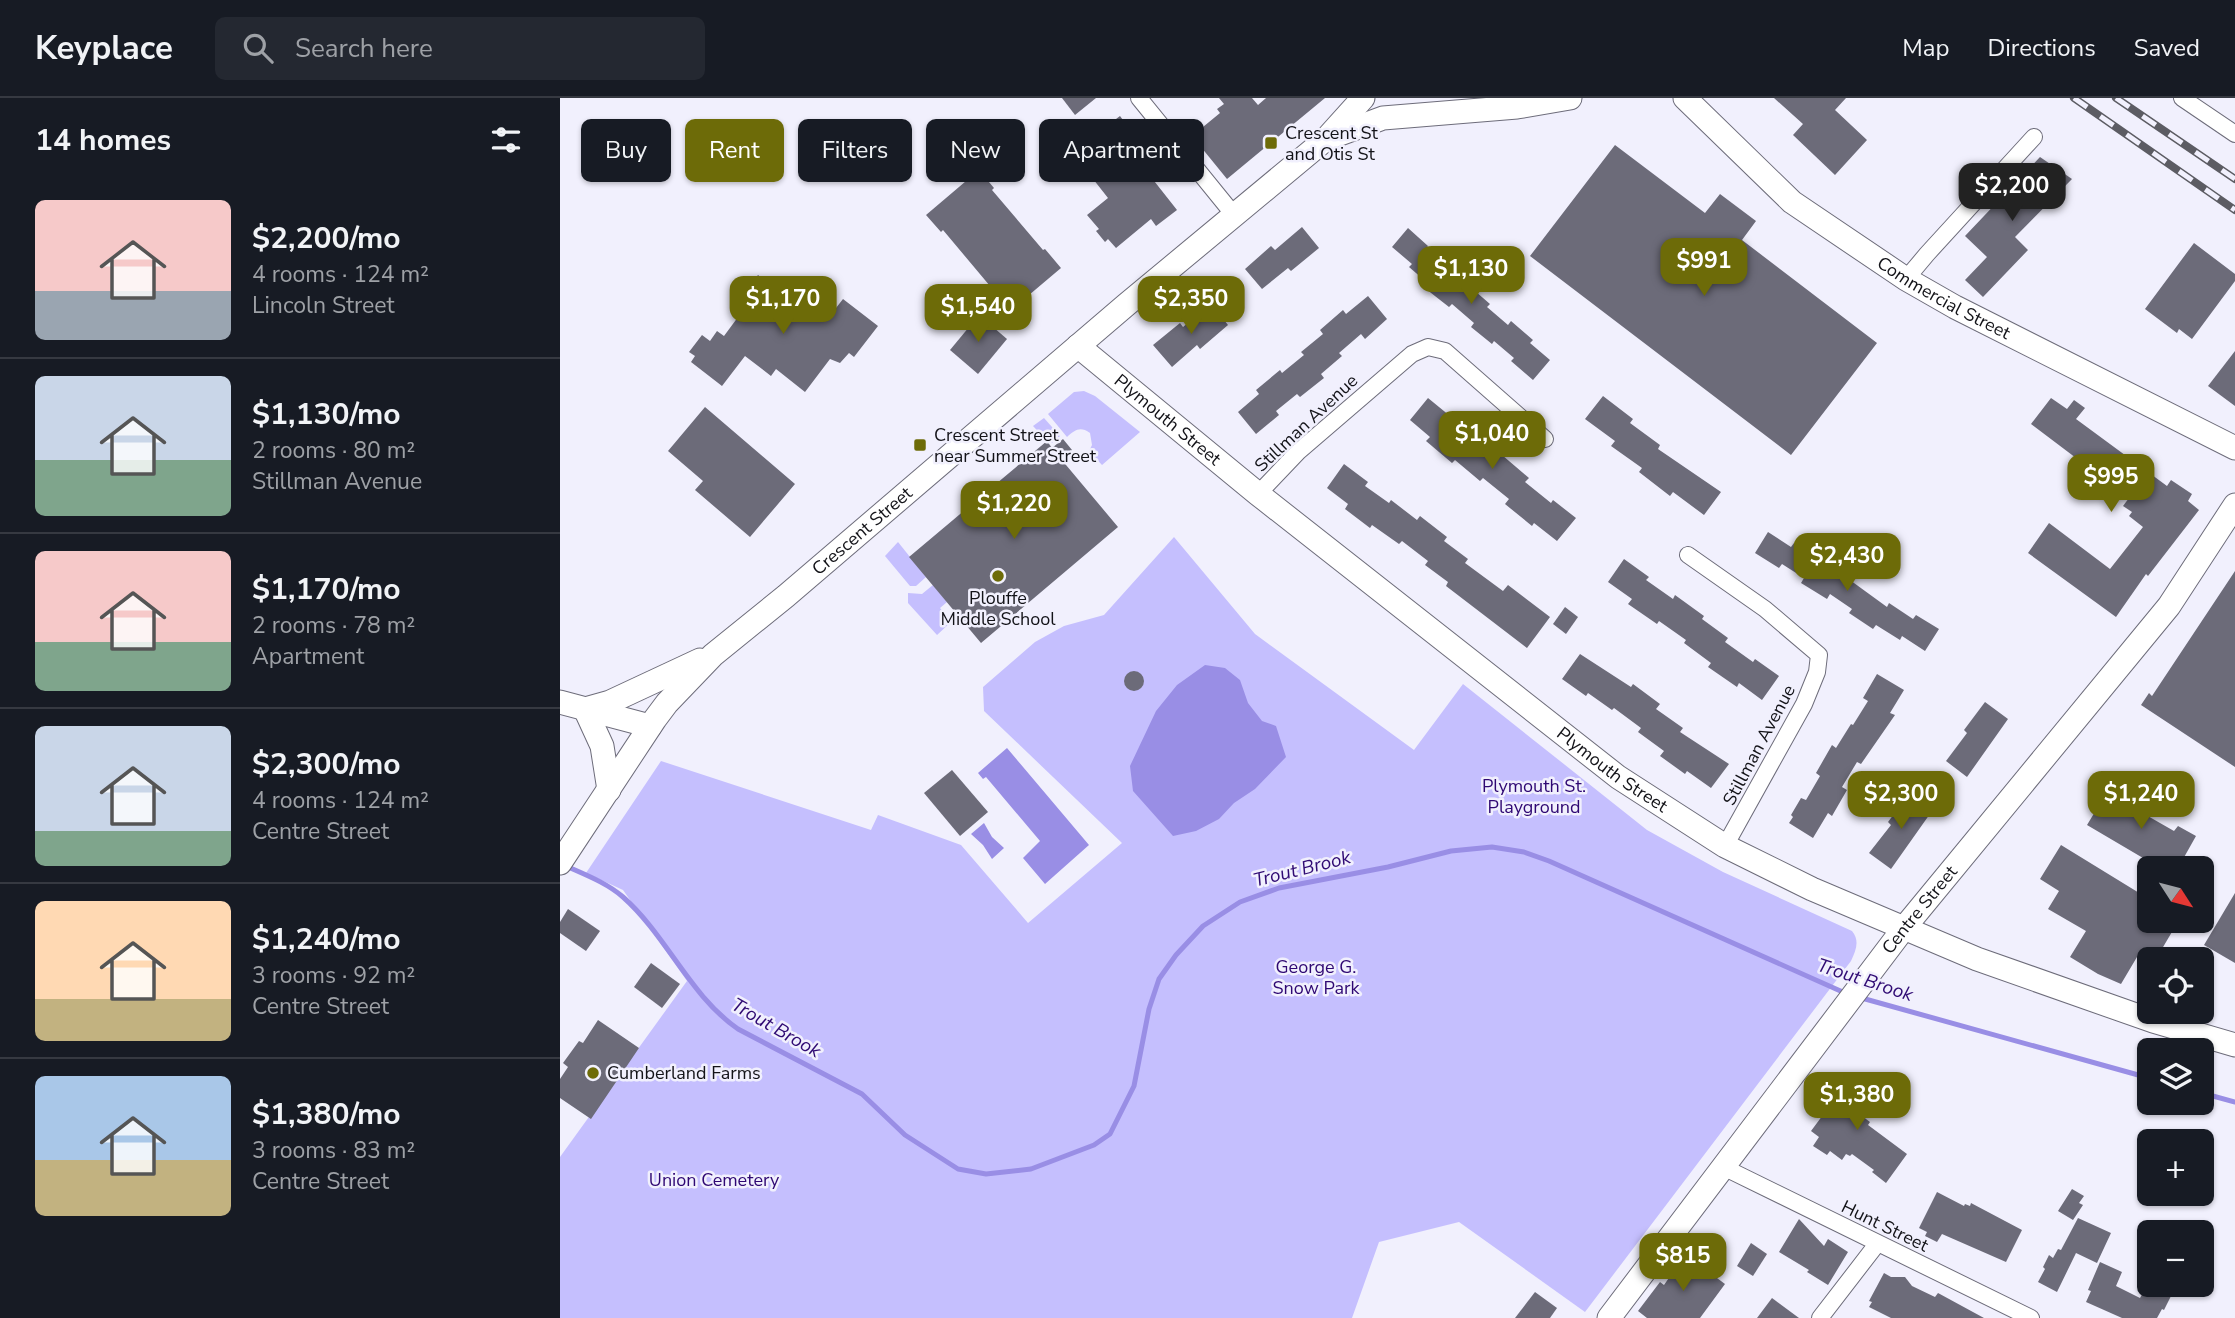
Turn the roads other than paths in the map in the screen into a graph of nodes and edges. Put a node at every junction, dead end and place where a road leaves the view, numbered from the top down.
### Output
1 (1139, 98) edge
2 (1363, 98) edge
3 (1570, 98) edge
4 (1685, 98) edge
5 (2182, 98) edge
6 (2235, 134) edge
7 (2034, 136) dead end
8 (1326, 139) junction
9 (1234, 215) junction
10 (1906, 279) junction
11 (1078, 346) junction
12 (1545, 439) dead end
13 (2235, 448) edge
14 (1258, 494) junction
15 (2235, 505) edge
16 (1688, 555) dead end
17 (713, 655) junction
18 (560, 702) edge
19 (585, 709) junction
20 (650, 726) junction
21 (609, 790) junction
22 (1725, 846) junction
23 (566, 854) edge
24 (1904, 928) junction
25 (2235, 1045) edge
26 (1723, 1167) junction
27 (1877, 1244) junction
28 (1609, 1318) edge
29 (1820, 1318) edge
30 (2031, 1318) edge

1 - 9 street
2 - 8 main road, Crescent Street
3 - 8 main road
4 - 10 main road, Commercial Street
5 - 6 street
7 - 10 street
8 - 9 main road, Crescent Street
9 - 11 main road, Crescent Street
10 - 13 main road, Commercial Street
11 - 14 main road, Plymouth Street
11 - 17 main road, Crescent Street
12 - 14 street, Stillman Avenue
14 - 22 main road, Plymouth Street
15 - 24 main road, Centre Street
16 - 22 street, Stillman Avenue
17 - 19 main road
17 - 20 main road, Crescent Street
18 - 19 main road
19 - 20 main road
19 - 21 main road
20 - 21 main road, Crescent Street
21 - 23 main road, Crescent Street
22 - 24 main road, Plymouth Street
24 - 25 main road, Plymouth Street
24 - 26 main road, Centre Street
26 - 27 street, Hunt Street
26 - 28 main road, Centre Street
27 - 29 street
27 - 30 street, Hunt Street

